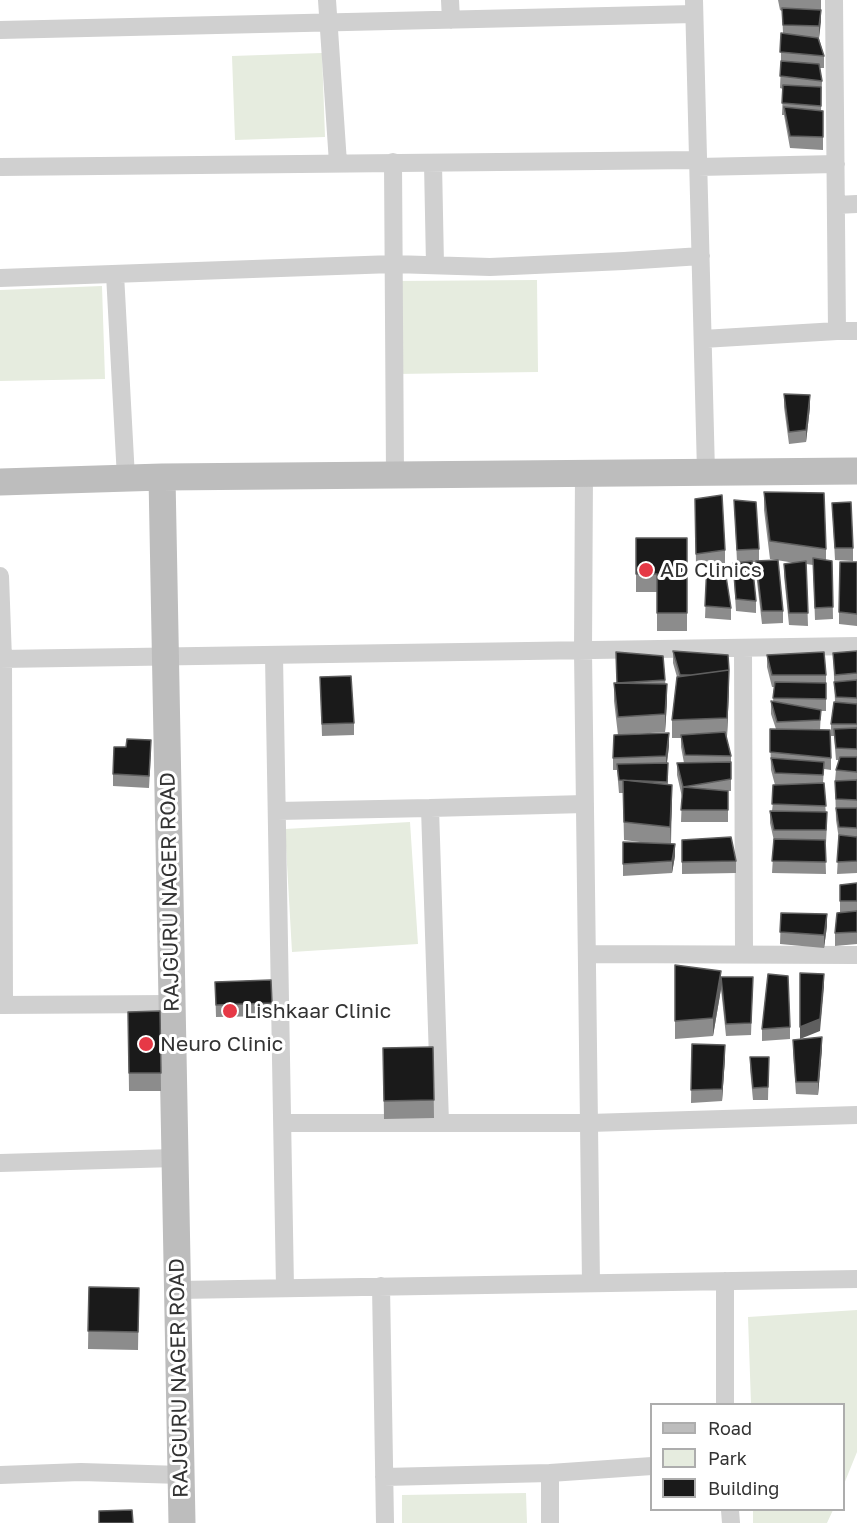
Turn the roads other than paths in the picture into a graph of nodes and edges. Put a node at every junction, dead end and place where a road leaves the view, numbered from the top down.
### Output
1 (327, 0) edge
2 (450, 0) edge
3 (834, 0) edge
4 (694, 7) edge
5 (451, 20) junction
6 (328, 22) junction
7 (0, 30) edge
8 (393, 162) junction
9 (338, 163) junction
10 (433, 163) junction
11 (698, 164) junction
12 (836, 164) junction
13 (0, 167) edge
14 (857, 204) edge
15 (836, 205) junction
16 (701, 256) junction
17 (393, 264) junction
18 (435, 265) junction
19 (115, 274) junction
20 (0, 278) edge
21 (837, 331) junction
22 (857, 331) edge
23 (703, 339) junction
24 (857, 471) edge
25 (706, 472) junction
26 (584, 473) junction
27 (395, 475) junction
28 (162, 477) junction
29 (126, 478) junction
30 (0, 482) edge
31 (0, 576) edge
32 (857, 646) edge
33 (743, 648) junction
34 (583, 651) junction
35 (274, 656) junction
36 (165, 657) junction
37 (2, 659) edge
38 (585, 804) junction
39 (430, 808) junction
40 (277, 811) junction
41 (587, 954) junction
42 (744, 954) junction
43 (857, 955) edge
44 (172, 1004) junction
45 (2, 1005) edge
46 (857, 1114) edge
47 (283, 1123) junction
48 (440, 1123) junction
49 (589, 1123) junction
50 (175, 1158) junction
51 (0, 1162) edge
52 (857, 1279) edge
53 (724, 1281) junction
54 (591, 1282) junction
55 (381, 1286) junction
56 (285, 1288) junction
57 (177, 1290) junction
58 (724, 1403) edge
59 (650, 1466) edge
60 (550, 1473) junction
61 (0, 1474) edge
62 (181, 1475) junction
63 (384, 1477) junction
64 (182, 1523) edge
65 (385, 1523) edge
66 (550, 1523) edge

1 - 6 street
2 - 5 street
3 - 12 street
4 - 5 street
4 - 11 street
5 - 6 street
6 - 7 street
6 - 9 street
8 - 9 street
8 - 10 street
8 - 17 street
9 - 13 street
10 - 11 street
10 - 18 street
11 - 12 street
11 - 16 street
12 - 15 street
14 - 15 street
15 - 21 street
16 - 18 street
16 - 23 street
17 - 18 street
17 - 19 street
17 - 27 street
19 - 20 street
19 - 29 street
21 - 22 street
21 - 23 street
23 - 25 street
24 - 25 street
25 - 26 street
26 - 27 street
26 - 34 street
27 - 28 street
28 - 29 street
28 - 36 street, RAJGURU NAGER ROAD
29 - 30 street
31 - 37 street
32 - 33 street
33 - 34 street
33 - 42 street
34 - 35 street
34 - 38 street
35 - 36 street
35 - 40 street
36 - 37 street
36 - 44 street, RAJGURU NAGER ROAD
37 - 45 street
38 - 39 street
38 - 41 street
39 - 40 street
39 - 48 street
40 - 47 street
41 - 42 street
41 - 49 street
42 - 43 street
44 - 45 street
44 - 50 street, RAJGURU NAGER ROAD
46 - 49 street
47 - 48 street
47 - 56 street
48 - 49 street
49 - 54 street
50 - 51 street
50 - 57 street, RAJGURU NAGER ROAD
52 - 53 street
53 - 54 street
53 - 58 street
54 - 55 street
55 - 56 street
55 - 63 street
56 - 57 street
57 - 62 street, RAJGURU NAGER ROAD
59 - 60 street
60 - 63 street
60 - 66 street
61 - 62 street
62 - 64 street, RAJGURU NAGER ROAD
63 - 65 street

